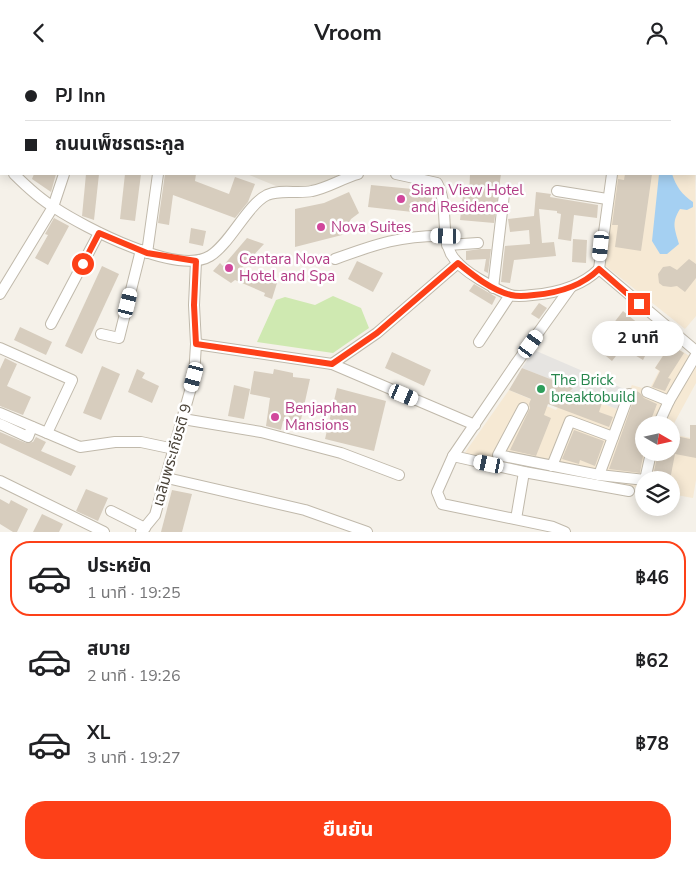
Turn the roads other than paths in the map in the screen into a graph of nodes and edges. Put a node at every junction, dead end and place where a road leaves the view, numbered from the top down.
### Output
1 (64, 175) edge
2 (158, 175) edge
3 (355, 175) edge
4 (401, 175) edge
5 (612, 175) edge
6 (20, 176) edge
7 (557, 191) dead end
8 (504, 194) dead end
9 (607, 199) junction
10 (53, 207) junction
11 (99, 233) junction
12 (447, 240) junction
13 (478, 243) dead end
14 (144, 252) junction
15 (336, 259) dead end
16 (196, 261) junction
17 (458, 263) junction
18 (599, 269) junction
19 (571, 287) junction
20 (493, 288) junction
21 (0, 295) edge
22 (510, 295) junction
23 (52, 325) dead end
24 (101, 334) dead end
25 (480, 342) dead end
26 (196, 344) junction
27 (0, 348) edge
28 (696, 351) edge
29 (696, 355) edge
30 (332, 364) junction
31 (647, 392) dead end
32 (630, 394) dead end
33 (669, 401) junction
34 (523, 408) dead end
35 (0, 413) edge
36 (662, 416) edge
37 (183, 419) junction
38 (0, 424) edge
39 (475, 425) junction
40 (32, 427) junction
41 (47, 433) junction
42 (613, 437) junction
43 (174, 449) junction
44 (454, 457) junction
45 (649, 461) edge
46 (552, 466) junction
47 (524, 472) junction
48 (399, 475) dead end
49 (599, 475) junction
50 (167, 478) junction
51 (0, 481) edge
52 (629, 491) dead end
53 (111, 511) dead end
54 (516, 519) junction
55 (552, 529) edge
56 (143, 530) edge
57 (104, 531) edge
58 (367, 531) edge
59 (565, 531) edge

1 - 10 street
2 - 14 street
3 - 16 street
4 - 12 street
5 - 9 street
6 - 10 street
7 - 9 street
8 - 20 street
9 - 18 street
10 - 11 street
10 - 21 street
11 - 14 street
11 - 23 street
12 - 13 street
12 - 15 street
12 - 17 street
14 - 16 street
14 - 24 street
16 - 26 street, เฉลิมพระเกียรติ 9
17 - 20 street
17 - 30 street
18 - 19 street
18 - 28 street
19 - 22 street
19 - 39 street
20 - 22 street
22 - 25 street
26 - 30 street
26 - 37 street, เฉลิมพระเกียรติ 9
27 - 41 street
29 - 33 street
30 - 39 street
31 - 33 street
32 - 42 street
33 - 36 street
34 - 46 street
35 - 40 street
37 - 43 street, เฉลิมพระเกียรติ 9
37 - 48 street
38 - 40 street
39 - 44 street
40 - 41 street
41 - 43 street
42 - 46 street
42 - 49 street
43 - 50 street, เฉลิมพระเกียรติ 9
44 - 47 street
44 - 54 street
45 - 49 street
46 - 49 street
47 - 52 street
47 - 54 street
50 - 56 street, เฉลิมพระเกียรติ 9
50 - 58 street
51 - 57 street
53 - 56 street
54 - 55 street
55 - 59 street

